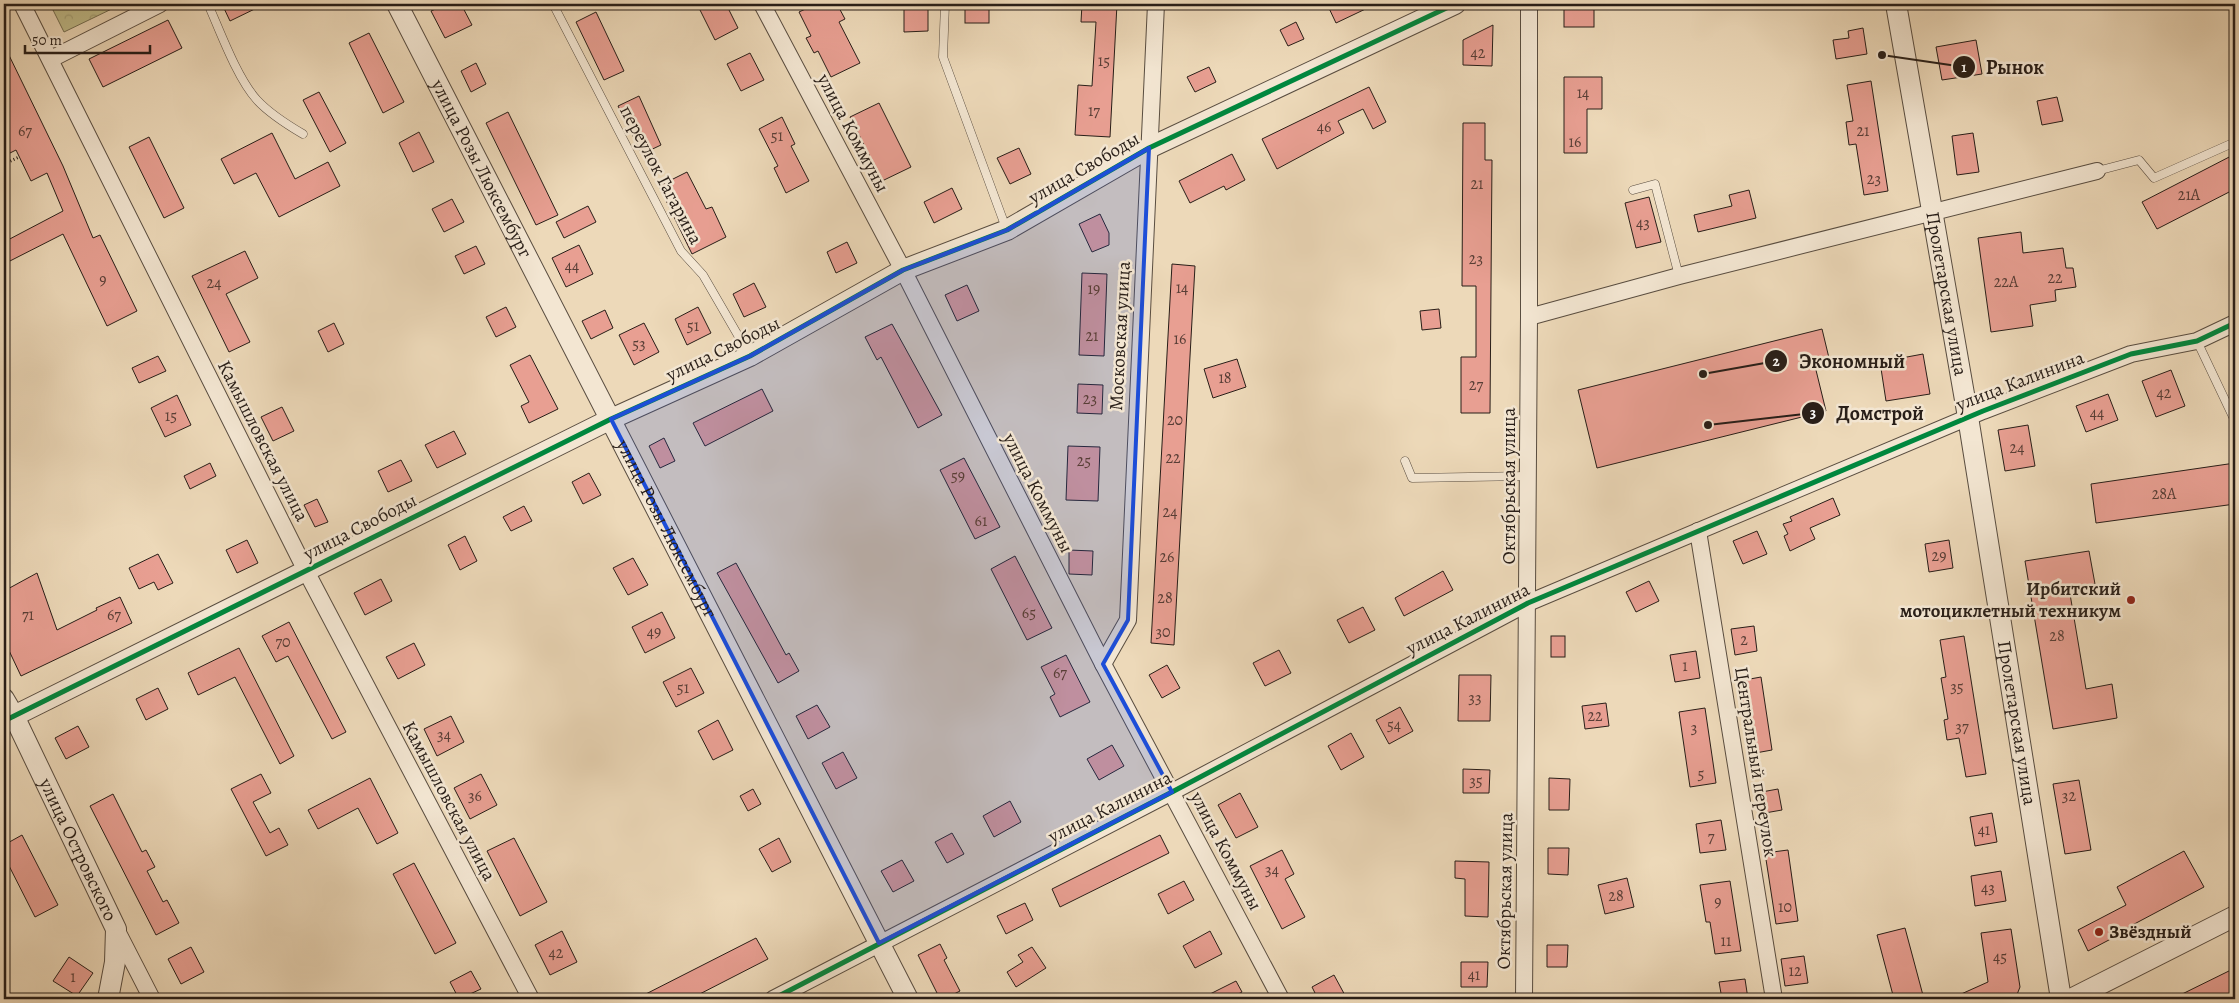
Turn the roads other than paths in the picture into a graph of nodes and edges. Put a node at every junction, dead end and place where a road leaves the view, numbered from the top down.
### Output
1 (22, 4) edge
2 (160, 4) edge
3 (208, 4) edge
4 (398, 4) edge
5 (553, 4) edge
6 (762, 4) edge
7 (946, 4) edge
8 (1156, 4) edge
9 (1455, 4) edge
10 (1529, 4) edge
11 (1896, 4) edge
12 (51, 59) junction
13 (303, 134) dead end
14 (2235, 142) edge
15 (1149, 148) junction
16 (2097, 170) joint
17 (1633, 190) dead end
18 (1931, 212) junction
19 (1007, 230) junction
20 (903, 270) junction
21 (1679, 276) junction
22 (1530, 318) junction
23 (2235, 323) edge
24 (2198, 341) junction
25 (750, 356) junction
26 (1968, 417) junction
27 (610, 419) junction
28 (2235, 421) edge
29 (1406, 461) dead end
30 (1528, 476) junction
31 (1698, 531) junction
32 (306, 571) junction
33 (1528, 603) junction
34 (1103, 664) junction
35 (7, 712) edge
36 (1172, 792) junction
37 (2235, 916) edge
38 (116, 929) junction
39 (879, 943) junction
40 (108, 999) edge
41 (152, 999) edge
42 (531, 999) edge
43 (773, 999) edge
44 (908, 999) edge
45 (1281, 999) edge
46 (1524, 999) edge
47 (1774, 999) edge
48 (2061, 999) edge
49 (2071, 999) edge

1 - 12 street, Камышловская улица
2 - 12 street
3 - 13 lane
4 - 27 street, улица Розы Люксембург
5 - 25 lane, переулок Гагарина
6 - 20 street, улица Коммуны
7 - 19 lane
8 - 15 street, Московская улица
9 - 15 street, улица Свободы
10 - 22 street, Октябрьская улица
11 - 18 street, Пролетарская улица
12 - 32 street, Камышловская улица
14 - 16 lane
15 - 19 street, улица Свободы
15 - 34 street, Московская улица
16 - 18 street
17 - 21 lane
18 - 21 street
18 - 26 street, Пролетарская улица
19 - 20 street, улица Свободы
20 - 25 street, улица Свободы
20 - 34 street, улица Коммуны
21 - 22 street
22 - 30 street, Октябрьская улица
23 - 24 street, улица Калинина
24 - 26 street, улица Калинина
24 - 28 lane
25 - 27 street, улица Свободы
26 - 31 street, улица Калинина
26 - 48 street, Пролетарская улица
27 - 32 street, улица Свободы
27 - 39 street, улица Розы Люксембург
29 - 30 lane
30 - 33 street, Октябрьская улица
31 - 33 street, улица Калинина
31 - 47 street, Центральный переулок
32 - 35 street, улица Свободы
32 - 42 street, Камышловская улица
33 - 36 street, улица Калинина
33 - 46 street, Октябрьская улица
34 - 36 street, улица Коммуны
35 - 38 street, улица Островского
36 - 39 street, улица Калинина
36 - 45 street, улица Коммуны
37 - 49 street
38 - 40 street
38 - 41 street, улица Островского
39 - 43 street, улица Калинина
39 - 44 street, улица Розы Люксембург

